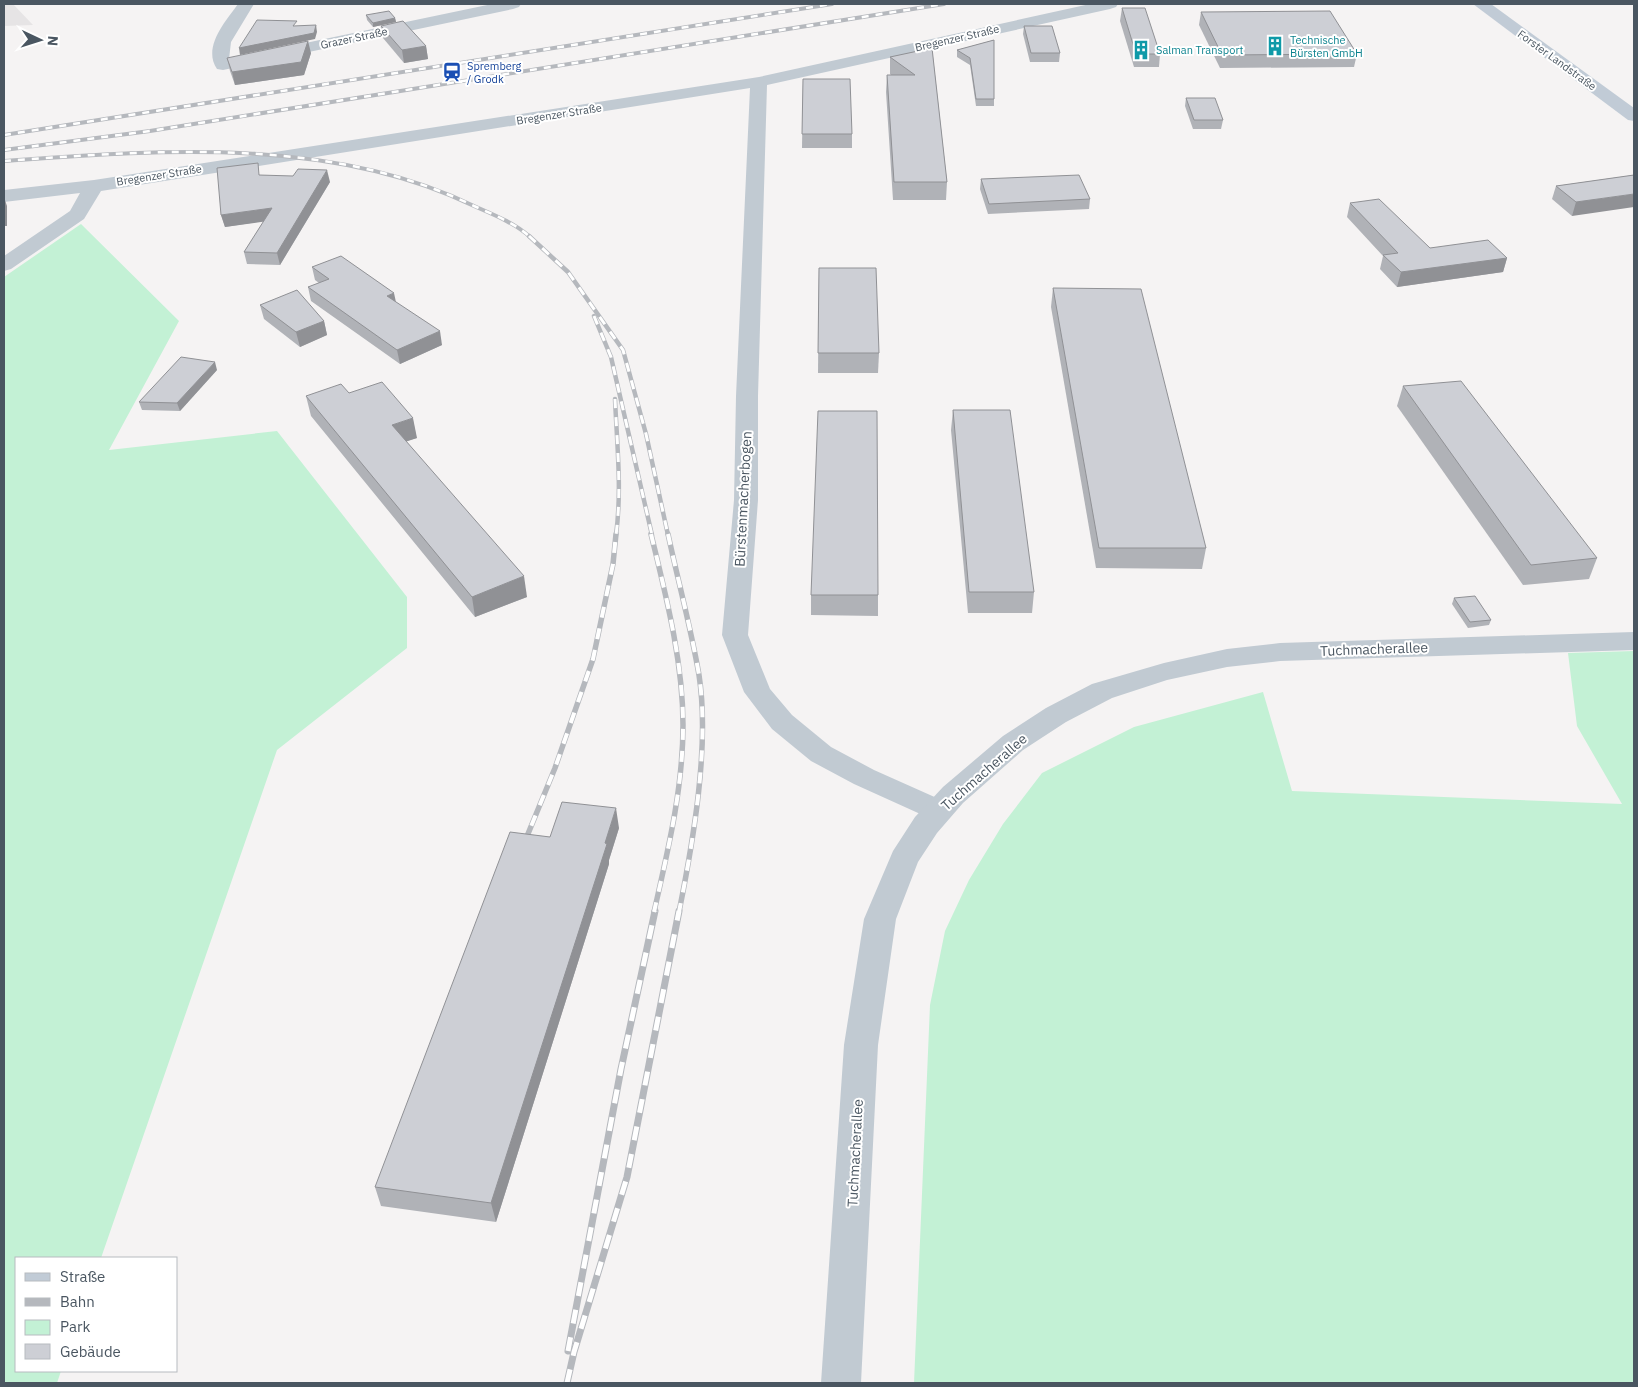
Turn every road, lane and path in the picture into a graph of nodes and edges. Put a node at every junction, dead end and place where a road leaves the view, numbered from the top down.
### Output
1 (246, 4) edge
2 (514, 4) edge
3 (1110, 4) edge
4 (1480, 4) edge
5 (759, 82) junction
6 (1634, 116) edge
7 (94, 186) junction
8 (4, 196) edge
9 (4, 265) edge
10 (1634, 641) edge
11 (938, 811) junction
12 (841, 1383) edge

1 - 2 street, Grazer Straße
3 - 5 street, Bregenzer Straße
4 - 6 main road, Forster Landstraße
5 - 7 street, Bregenzer Straße
5 - 11 street, Bürstenmacherbogen
7 - 8 street, Bregenzer Straße
7 - 9 street
10 - 11 street, Tuchmacherallee
11 - 12 street, Tuchmacherallee

